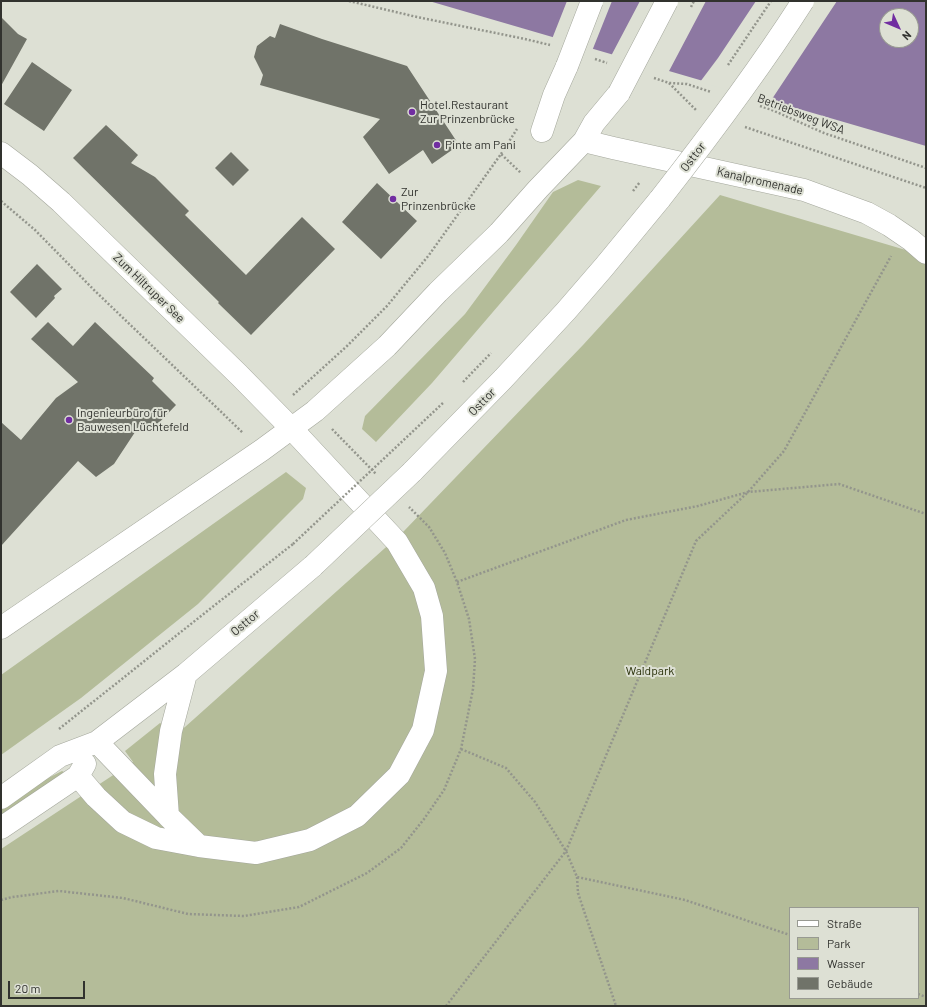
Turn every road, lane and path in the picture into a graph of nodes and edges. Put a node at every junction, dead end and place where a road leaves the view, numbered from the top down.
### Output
1 (349, 1) edge
2 (592, 1) edge
3 (667, 1) edge
4 (771, 1) edge
5 (803, 1) edge
6 (525, 39) dead end
7 (725, 70) dead end
8 (712, 89) dead end
9 (715, 93) dead end
10 (708, 95) dead end
11 (758, 106) dead end
12 (699, 107) dead end
13 (694, 113) dead end
14 (704, 113) dead end
15 (519, 126) dead end
16 (741, 126) dead end
17 (542, 131) dead end
18 (584, 141) junction
19 (1, 154) edge
20 (501, 154) dead end
21 (926, 168) edge
22 (642, 179) dead end
23 (926, 188) edge
24 (633, 191) dead end
25 (1, 201) edge
26 (921, 242) edge
27 (493, 351) dead end
28 (461, 384) dead end
29 (445, 400) dead end
30 (315, 411) junction
31 (291, 428) junction
32 (262, 450) junction
33 (379, 477) dead end
34 (748, 492) junction
35 (407, 505) dead end
36 (926, 514) edge
37 (457, 582) junction
38 (1, 628) edge
39 (186, 674) junction
40 (56, 731) dead end
41 (97, 742) junction
42 (462, 749) junction
43 (78, 776) junction
44 (1, 798) edge
45 (168, 816) junction
46 (1, 828) edge
47 (199, 846) junction
48 (566, 851) junction
49 (577, 877) junction
50 (1, 900) edge
51 (789, 935) edge
52 (446, 1006) edge
53 (616, 1006) edge

1 - 6 path
2 - 17 main road, bridge
3 - 18 main road, bridge
4 - 7 path, bridge
5 - 39 main road, Osttor, bridge
8 - 10 path
9 - 14 path
11 - 21 path, Betriebsweg WSA
12 - 13 path
15 - 20 path
16 - 23 path
18 - 26 main road, Kanalpromenade
18 - 30 main road
19 - 31 main road, Zum Hiltruper See
22 - 24 path, bridge
25 - 32 path
26 - 34 path
27 - 28 path
29 - 40 path, bridge
30 - 31 main road
30 - 33 path
31 - 32 main road
31 - 47 main road, Zum Hiltruper See
32 - 38 main road
34 - 36 path
34 - 37 path
34 - 48 path
35 - 37 path
37 - 42 path
39 - 41 main road, Osttor
39 - 45 main road
41 - 43 main road, Osttor
41 - 44 main road, Osttor
41 - 45 main road
42 - 48 path
42 - 50 path
43 - 46 main road, Osttor
43 - 47 main road, Zum Hiltruper See
45 - 47 main road
48 - 49 path
48 - 52 path
49 - 51 path
49 - 53 path

